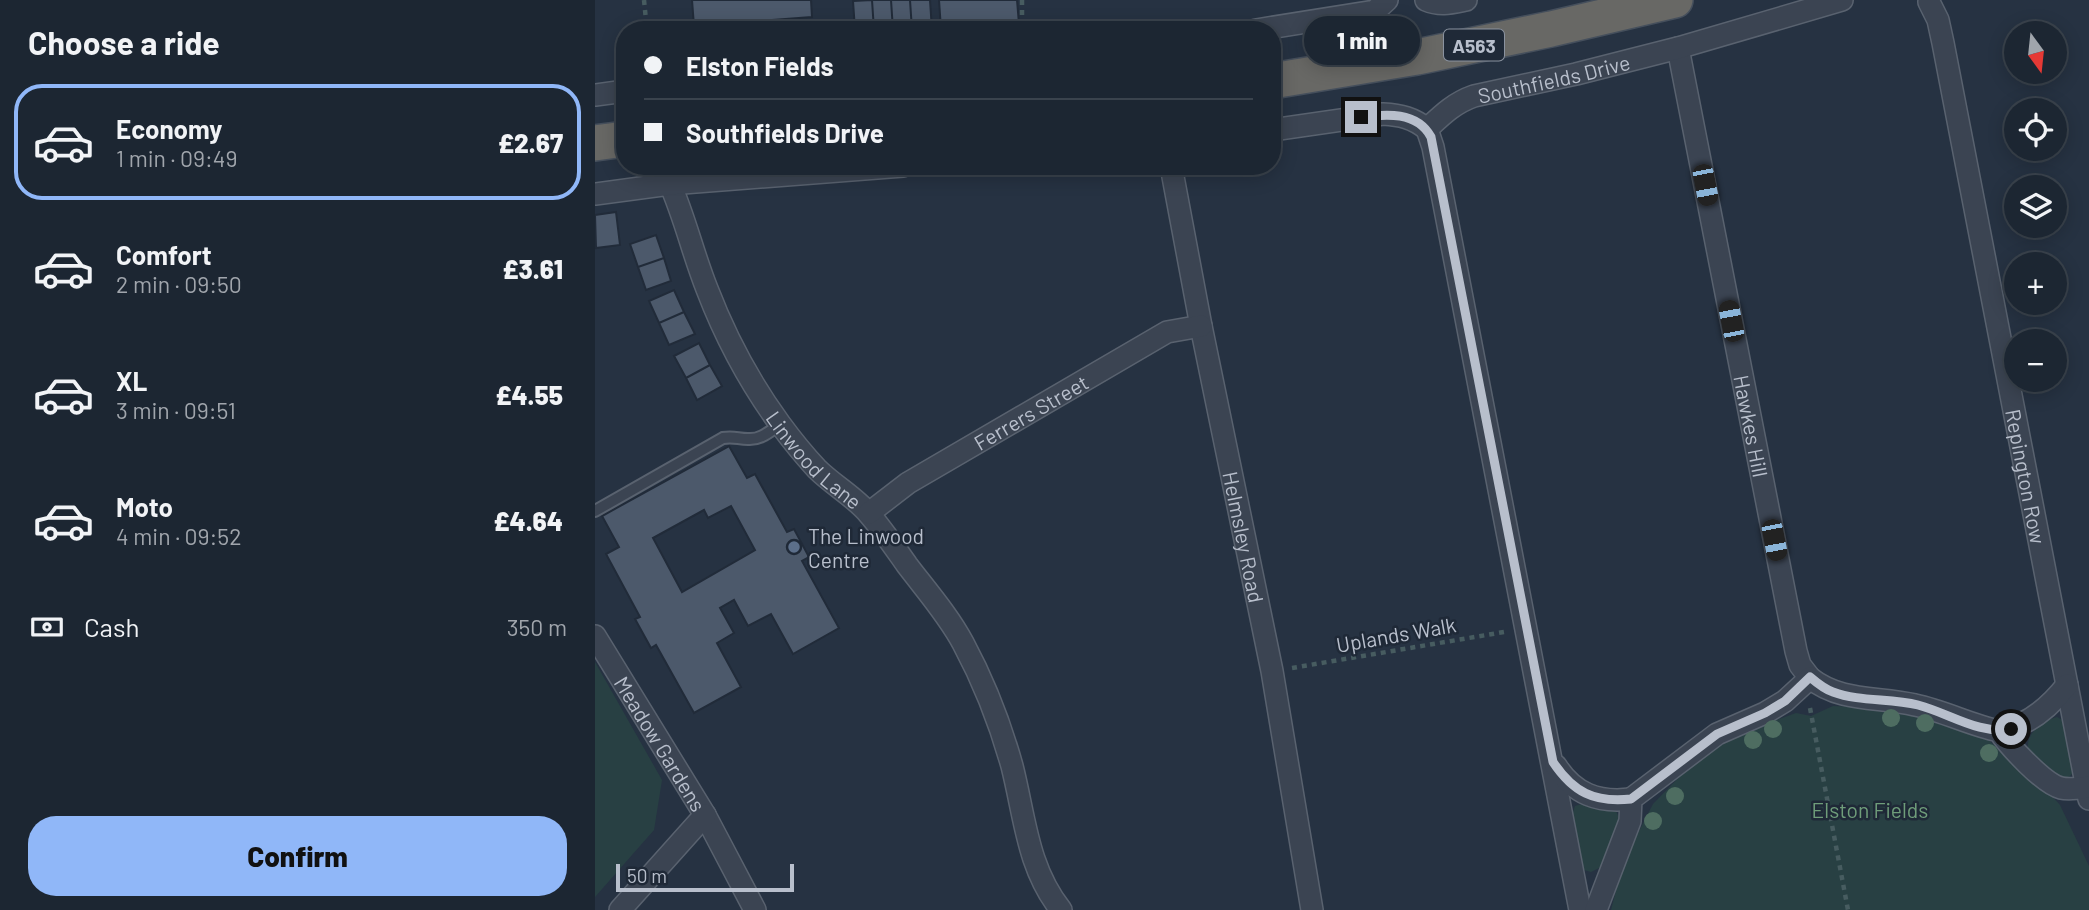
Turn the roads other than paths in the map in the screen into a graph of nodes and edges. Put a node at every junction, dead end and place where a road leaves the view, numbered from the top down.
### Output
1 (1387, 0) edge
2 (1426, 0) edge
3 (1466, 0) edge
4 (1675, 0) edge
5 (1842, 0) edge
6 (1929, 1) edge
7 (1281, 26) edge
8 (1678, 48) junction
9 (1281, 80) edge
10 (616, 92) edge
11 (595, 95) edge
12 (1281, 130) edge
13 (1427, 130) junction
14 (616, 140) edge
15 (595, 143) edge
16 (786, 175) edge
17 (1173, 175) edge
18 (670, 184) junction
19 (595, 194) edge
20 (1201, 326) junction
21 (781, 424) junction
22 (595, 511) edge
23 (869, 513) junction
24 (595, 636) edge
25 (1808, 680) junction
26 (2067, 685) junction
27 (1999, 731) junction
28 (1553, 762) junction
29 (2088, 791) edge
30 (1631, 799) junction
31 (705, 815) junction
32 (620, 910) edge
33 (755, 910) edge
34 (1061, 910) edge
35 (1312, 910) edge
36 (1580, 910) edge
37 (1596, 910) edge

1 - 7 street
2 - 3 street
4 - 9 highway, A563
5 - 8 street, Southfields Drive
6 - 26 street, Repington Row
8 - 13 street, Southfields Drive
8 - 25 street, Hawkes Hill
10 - 11 street
12 - 13 street
13 - 28 street
14 - 15 highway
16 - 18 street
17 - 20 street, Helmsley Road
18 - 19 street
18 - 21 street, Linwood Lane
20 - 23 street, Ferrers Street
20 - 35 street, Helmsley Road
21 - 22 lane
21 - 23 street, Linwood Lane
23 - 34 street, Linwood Lane
24 - 31 street, Meadow Gardens
25 - 27 street
25 - 30 street
26 - 27 street
26 - 29 street, Repington Row
27 - 29 street
28 - 30 street
28 - 36 street
30 - 37 street
31 - 32 street, Meadow Gardens
31 - 33 street

